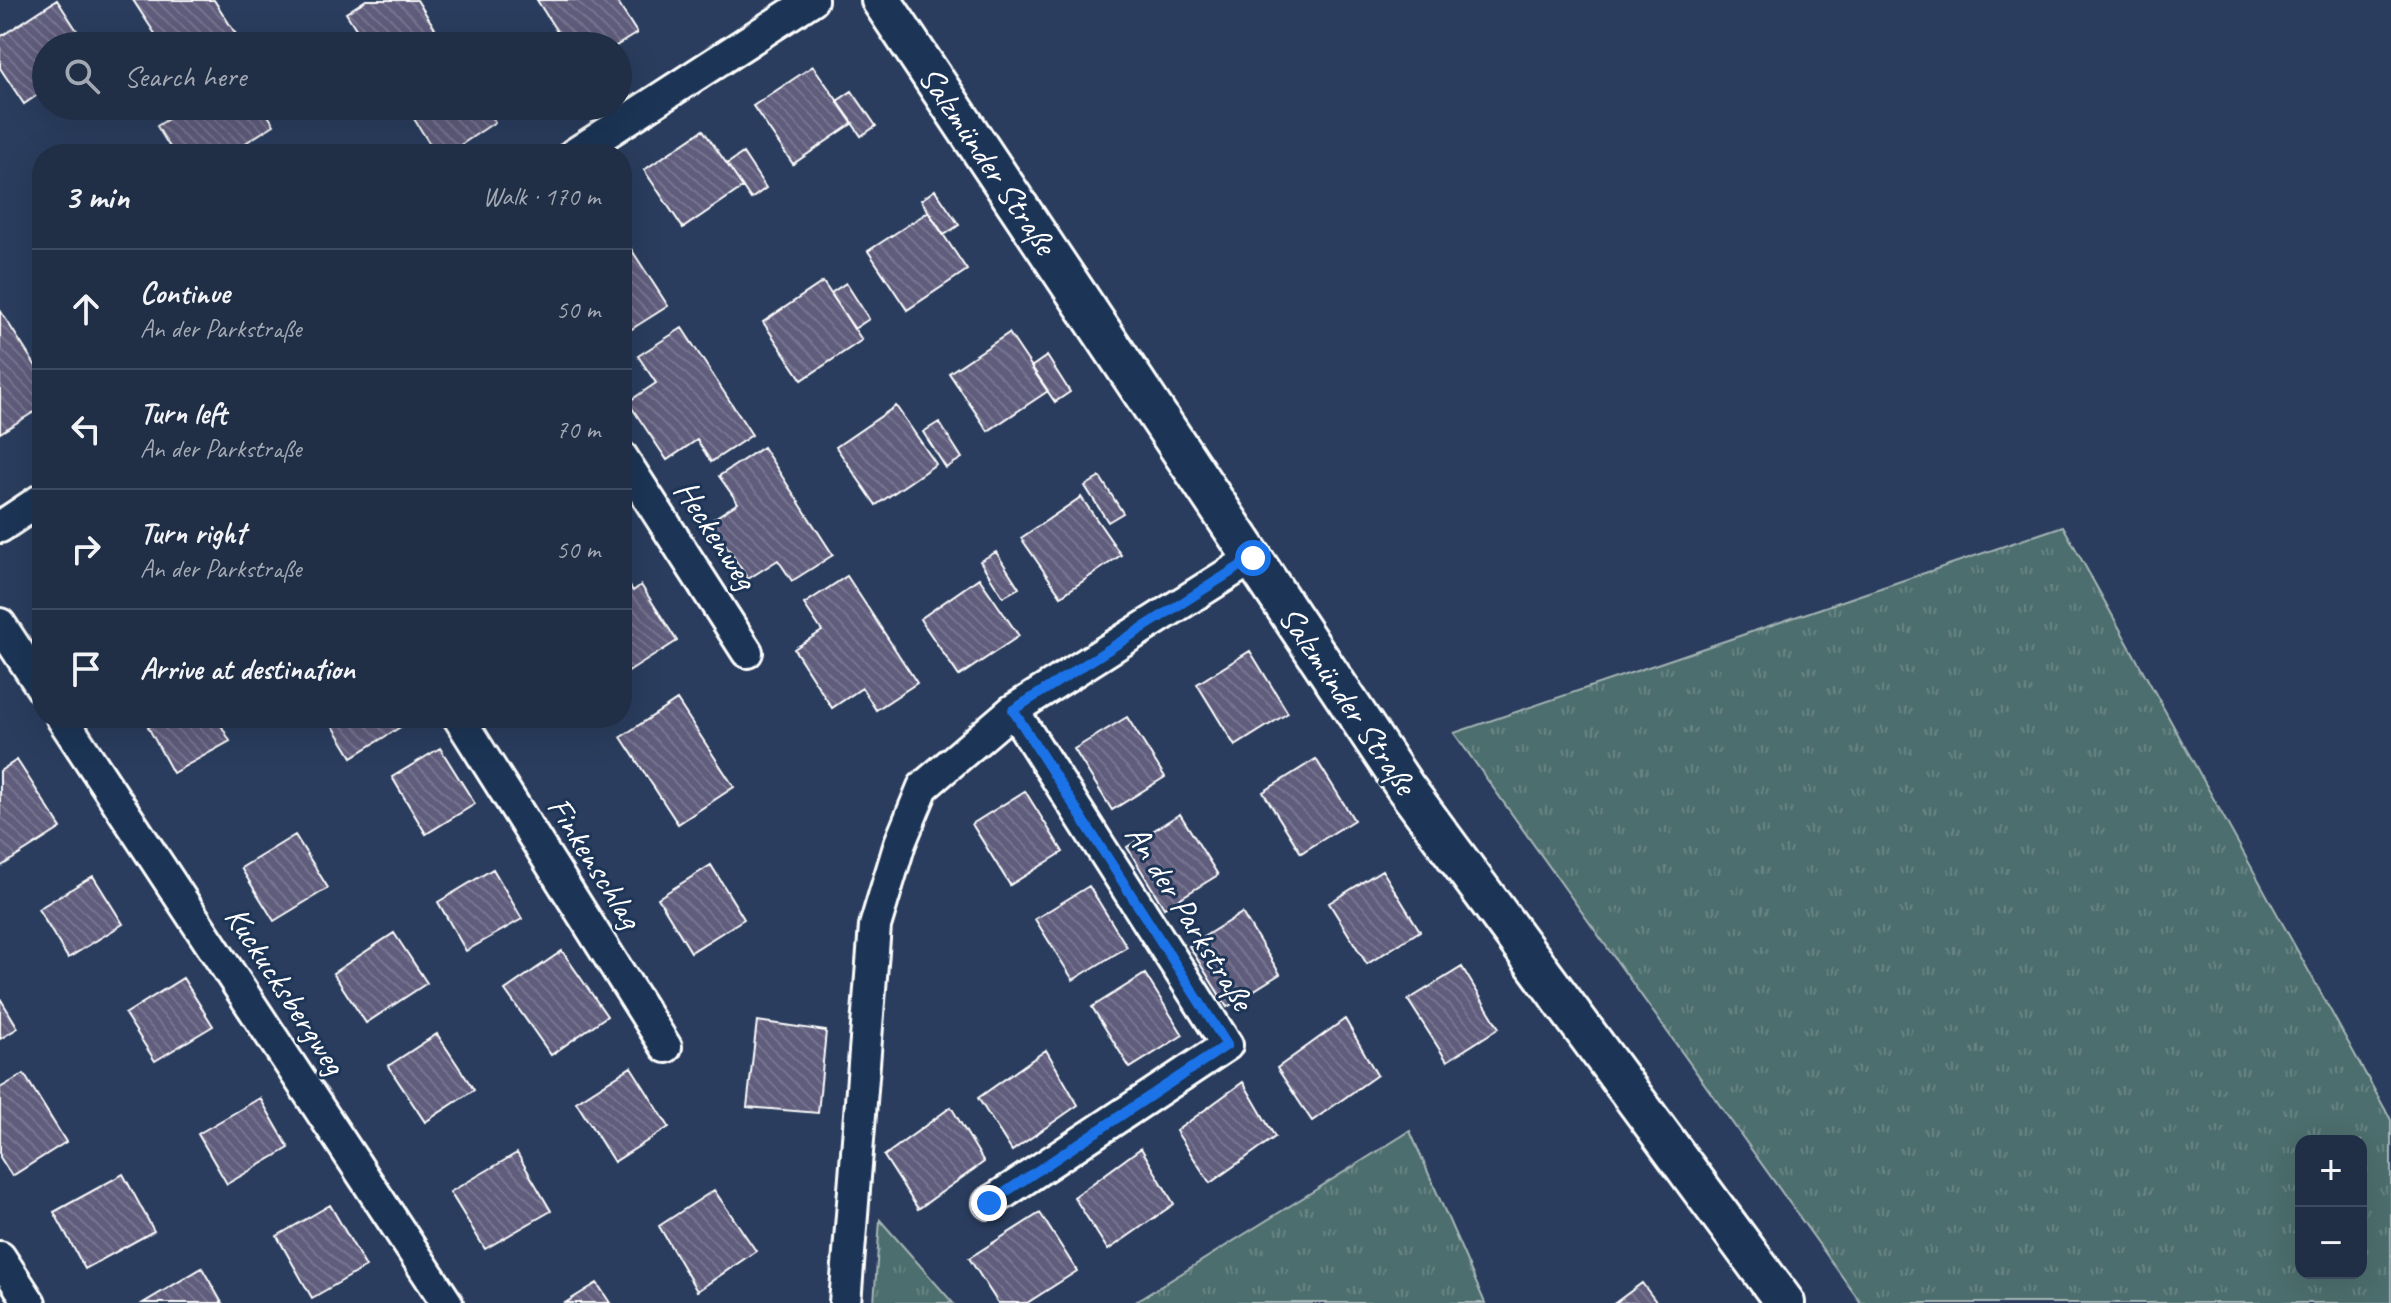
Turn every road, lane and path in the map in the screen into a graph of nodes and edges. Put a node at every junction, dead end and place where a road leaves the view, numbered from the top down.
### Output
1 (812, 0) edge
2 (881, 0) edge
3 (632, 116) edge
4 (627, 120) edge
5 (589, 144) edge
6 (632, 473) edge
7 (32, 506) edge
8 (0, 527) edge
9 (1253, 558) junction
10 (0, 624) edge
11 (747, 652) dead end
12 (32, 673) edge
13 (1013, 710) junction
14 (69, 728) edge
15 (465, 728) edge
16 (666, 1047) dead end
17 (989, 1203) dead end
18 (0, 1257) edge
19 (30, 1303) edge
20 (447, 1303) edge
21 (845, 1303) edge
22 (1785, 1303) edge

1 - 3 street
2 - 9 street, Salzmünder Straße
4 - 5 street
6 - 11 street, Heckenweg
7 - 8 street
9 - 13 street
9 - 22 street, Salzmünder Straße
10 - 12 street
13 - 17 street, An der Parkstraße
13 - 21 street
14 - 20 street, Kuckucksbergweg
15 - 16 street, Finkenschlag
18 - 19 street

